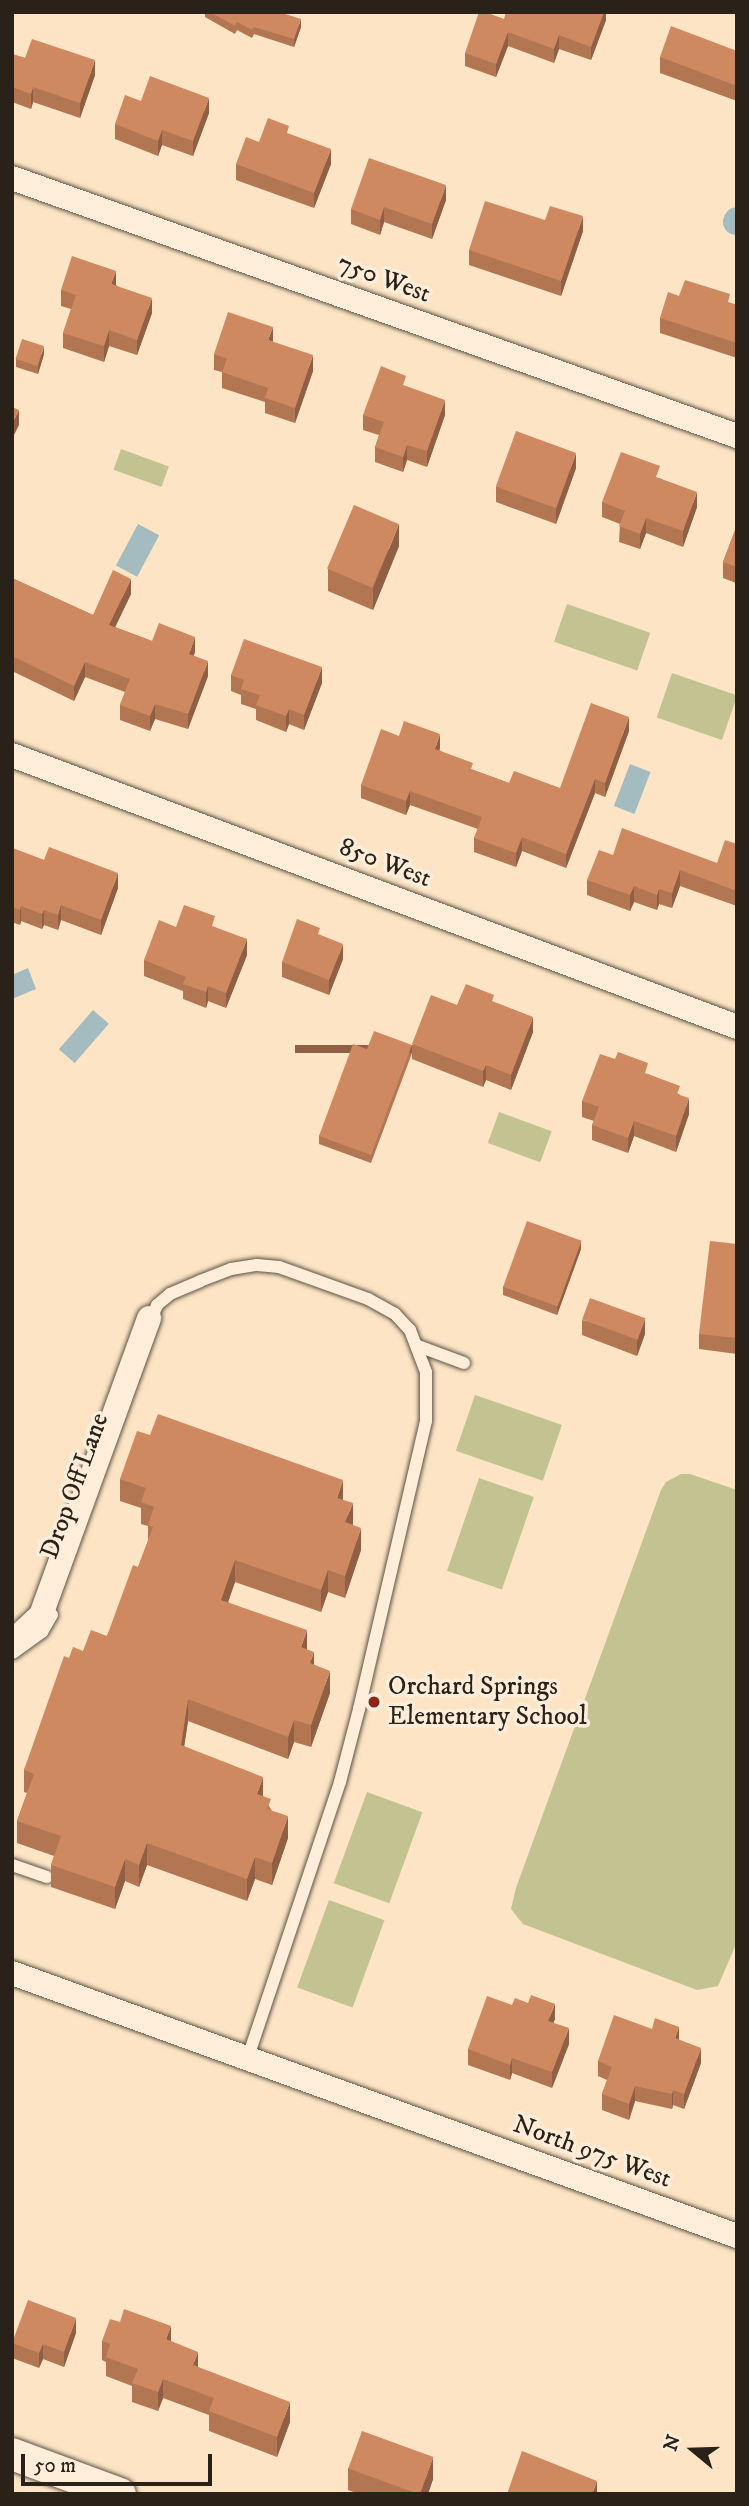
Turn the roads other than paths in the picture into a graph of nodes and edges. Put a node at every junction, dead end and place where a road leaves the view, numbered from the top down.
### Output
1 (12, 178) edge
2 (737, 436) edge
3 (12, 755) edge
4 (737, 1027) edge
5 (149, 1318) junction
6 (418, 1346) junction
7 (464, 1363) dead end
8 (12, 1642) edge
9 (12, 1653) edge
10 (12, 1865) edge
11 (47, 1877) dead end
12 (12, 1973) edge
13 (247, 2060) junction
14 (737, 2236) edge
15 (12, 2454) edge
16 (120, 2494) edge

1 - 2 street, 750 West
3 - 4 street, 850 West
5 - 6 lane
5 - 8 street
5 - 9 lane, Drop Off Lane
6 - 7 lane
6 - 13 lane
10 - 11 lane
12 - 13 street, North 975 West
13 - 14 street, North 975 West
15 - 16 street

